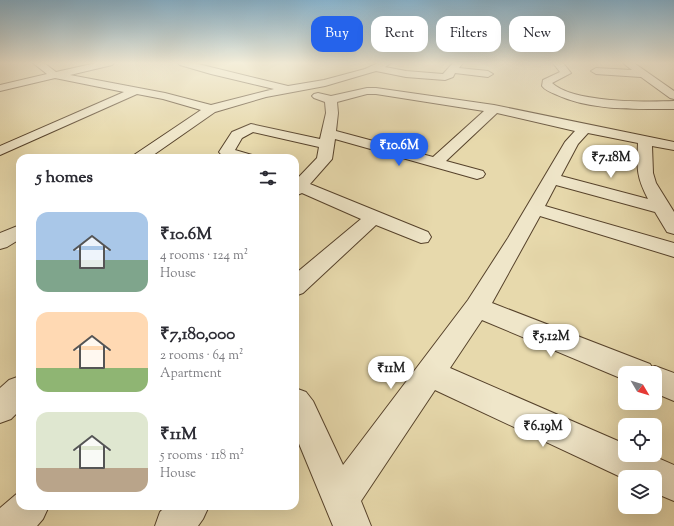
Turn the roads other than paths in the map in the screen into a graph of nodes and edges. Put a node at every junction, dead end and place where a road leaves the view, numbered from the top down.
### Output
1 (10, 88) edge
2 (122, 88) edge
3 (280, 88) edge
4 (302, 88) edge
5 (398, 88) edge
6 (550, 88) edge
7 (662, 88) edge
8 (135, 90) junction
9 (290, 90) junction
10 (388, 93) junction
11 (0, 96) edge
12 (674, 96) edge
13 (331, 100) junction
14 (230, 104) junction
15 (674, 105) edge
16 (210, 109) junction
17 (494, 109) junction
18 (255, 128) junction
19 (585, 128) junction
20 (328, 139) junction
21 (645, 141) junction
22 (674, 146) edge
23 (0, 151) edge
24 (145, 154) edge
25 (233, 154) edge
26 (435, 163) junction
27 (476, 174) dead end
28 (551, 179) junction
29 (300, 181) edge
30 (663, 208) junction
31 (535, 209) junction
32 (374, 217) junction
33 (674, 228) edge
34 (16, 233) edge
35 (421, 237) dead end
36 (0, 242) edge
37 (674, 250) edge
38 (299, 283) edge
39 (477, 307) junction
40 (623, 366) edge
41 (430, 373) junction
42 (662, 382) edge
43 (674, 387) edge
44 (16, 394) edge
45 (0, 408) edge
46 (299, 408) edge
47 (674, 483) edge
48 (26, 510) edge
49 (187, 510) edge
50 (348, 517) edge
51 (9, 526) edge
52 (174, 526) edge

1 - 11 street
2 - 8 street
3 - 9 street
4 - 9 street
5 - 10 street
6 - 15 street
7 - 12 street
8 - 16 street
8 - 23 street
9 - 13 street
9 - 14 street
10 - 13 street
10 - 17 street
13 - 20 street
14 - 16 street
14 - 18 street
16 - 24 street
17 - 19 street
17 - 26 street
18 - 20 street
18 - 25 street
19 - 21 street
19 - 28 street
20 - 26 street
20 - 29 street
21 - 22 street
21 - 30 street
26 - 27 street
28 - 30 street
28 - 31 street
29 - 32 street
30 - 33 street
31 - 37 street
31 - 39 street
32 - 35 street
32 - 38 street
34 - 36 street
39 - 40 street
39 - 41 street
41 - 47 street
41 - 50 street
42 - 43 street
44 - 45 street
46 - 50 street
48 - 51 street
49 - 52 street

